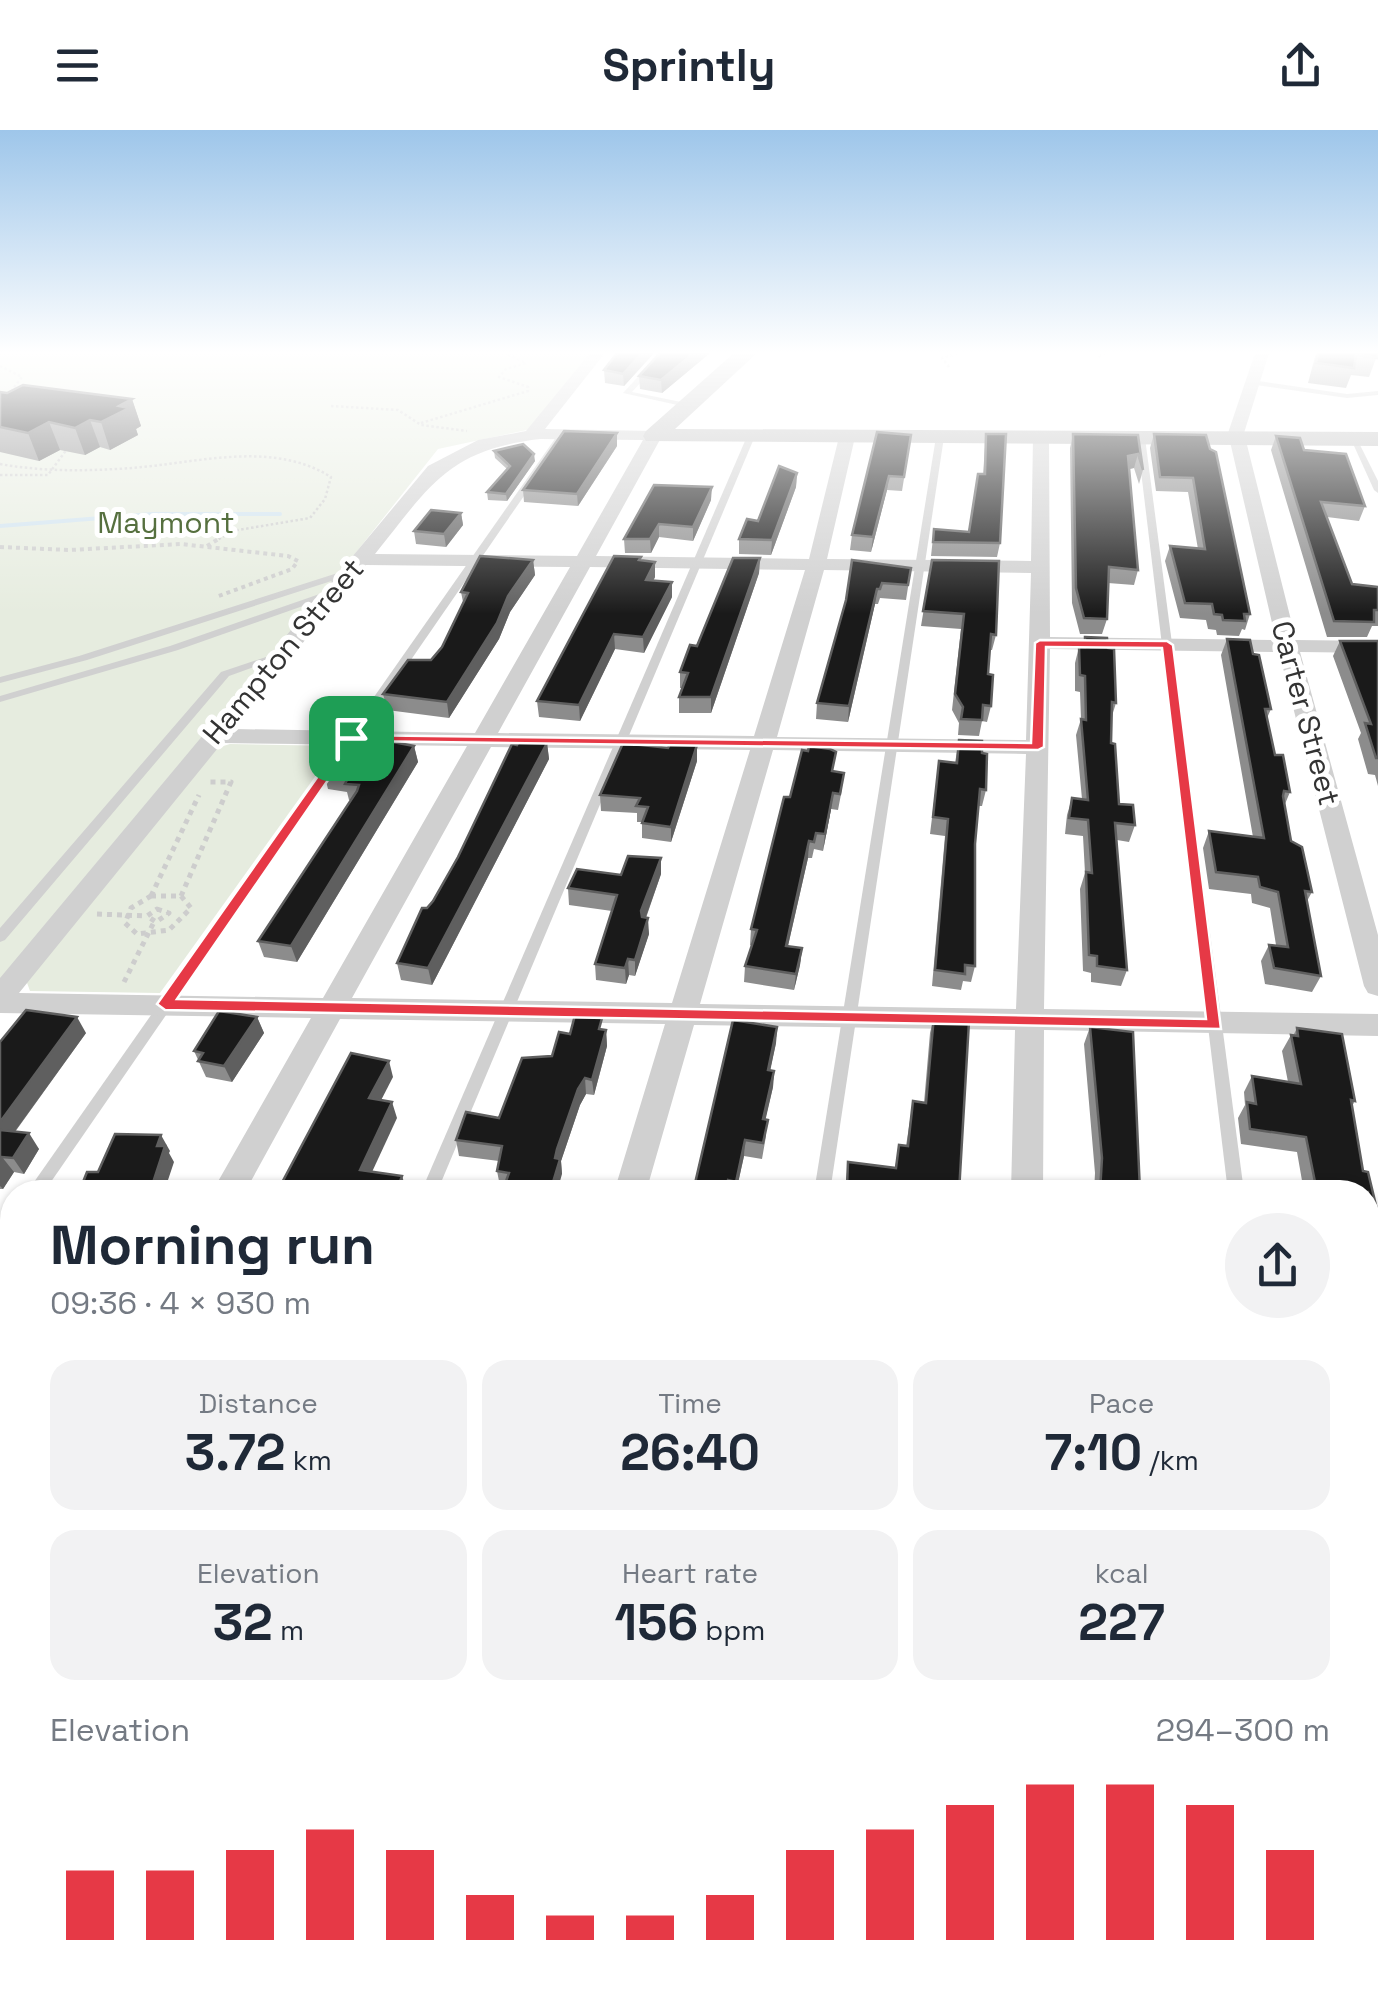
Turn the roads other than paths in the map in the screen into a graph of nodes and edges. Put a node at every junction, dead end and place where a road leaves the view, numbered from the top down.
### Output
1 (1353, 439) edge
2 (493, 440) edge
3 (559, 440) edge
4 (652, 440) edge
5 (749, 440) edge
6 (846, 440) edge
7 (940, 440) edge
8 (1041, 440) edge
9 (1141, 440) edge
10 (1238, 440) edge
11 (1378, 490) edge
12 (474, 560) junction
13 (584, 561) junction
14 (697, 562) junction
15 (816, 564) junction
16 (920, 565) junction
17 (353, 566) junction
18 (1041, 567) junction
19 (334, 592) junction
20 (1040, 643) junction
21 (1167, 645) junction
22 (1288, 646) junction
23 (1378, 647) edge
24 (282, 655) junction
25 (0, 680) edge
26 (0, 698) edge
27 (214, 736) junction
28 (351, 738) junction
29 (483, 740) junction
30 (621, 741) junction
31 (763, 743) junction
32 (891, 745) junction
33 (1038, 747) junction
34 (0, 937) edge
35 (1378, 986) edge
36 (0, 1000) edge
37 (165, 1004) junction
38 (333, 1005) junction
39 (507, 1009) junction
40 (683, 1013) junction
41 (849, 1017) junction
42 (1029, 1019) junction
43 (1215, 1025) junction
44 (1378, 1025) edge
45 (42, 1180) edge
46 (235, 1180) edge
47 (434, 1180) edge
48 (634, 1180) edge
49 (824, 1180) edge
50 (1027, 1180) edge
51 (1234, 1180) edge

1 - 11 lane
2 - 17 street, Hampton Street
3 - 12 lane
4 - 13 street
5 - 14 lane
6 - 15 street
7 - 16 lane
8 - 18 street
9 - 21 lane
10 - 22 street, Carter Street
12 - 13 street
12 - 17 street
12 - 28 lane
13 - 14 street
13 - 29 street
14 - 15 street
14 - 30 lane
15 - 16 street
15 - 31 street
16 - 18 street
16 - 32 lane
17 - 19 street, Hampton Street
17 - 25 lane
18 - 20 street
19 - 24 street, Hampton Street
19 - 26 lane
20 - 21 street
20 - 33 street
21 - 22 street
21 - 43 lane
22 - 23 street
22 - 35 street, Carter Street
24 - 27 street, Hampton Street
24 - 34 lane
27 - 28 street
27 - 36 street, Hampton Street
28 - 29 street
28 - 37 lane
29 - 30 street
29 - 38 street
30 - 31 street
30 - 39 lane
31 - 32 street
31 - 40 street
32 - 33 street
32 - 41 lane
33 - 42 street
36 - 37 street
37 - 38 street
37 - 45 lane
38 - 39 street
38 - 46 street
39 - 40 street
39 - 47 lane
40 - 41 street
40 - 48 street
41 - 42 street
41 - 49 lane
42 - 43 street
42 - 50 street
43 - 44 street
43 - 51 lane

